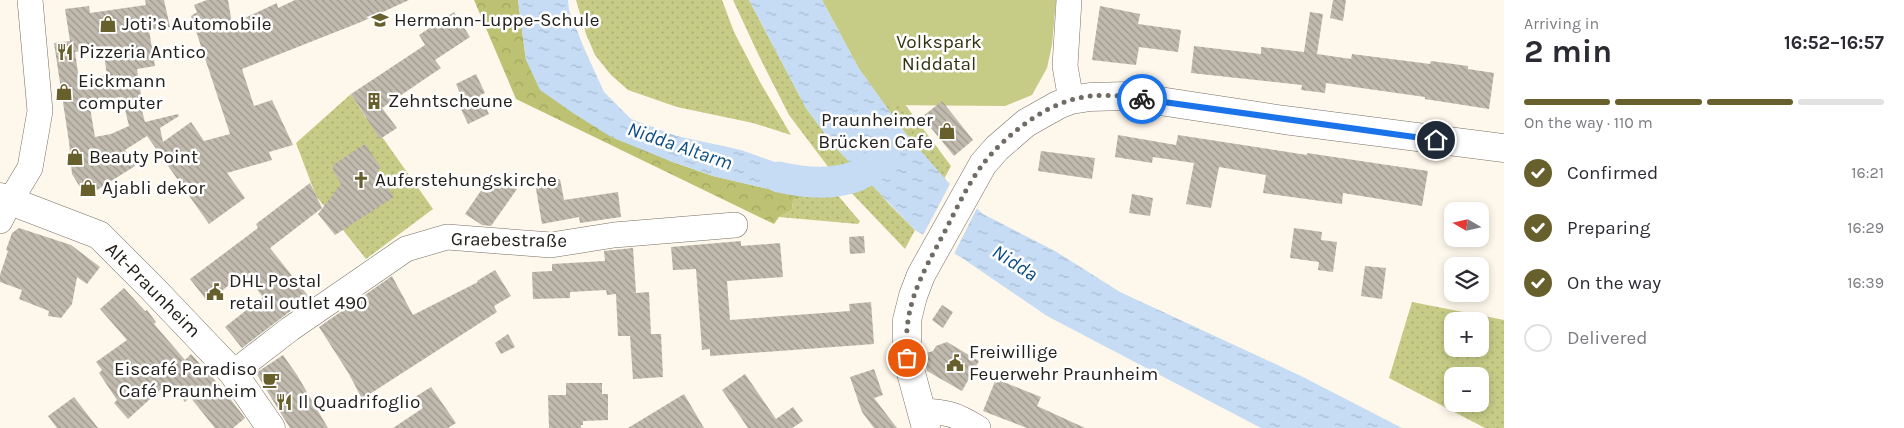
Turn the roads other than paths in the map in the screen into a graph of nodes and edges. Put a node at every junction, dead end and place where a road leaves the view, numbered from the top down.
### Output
1 (30, 0) edge
2 (1069, 0) edge
3 (1071, 100) junction
4 (1504, 148) edge
5 (3, 206) edge
6 (735, 225) dead end
7 (233, 373) junction
8 (924, 420) edge
9 (271, 428) edge
10 (978, 428) edge

1 - 5 street
2 - 3 street
3 - 4 main road
3 - 8 main road
5 - 7 main road, Alt-Praunheim
6 - 7 street, Graebestraße
7 - 9 main road, Alt-Praunheim
8 - 10 street

